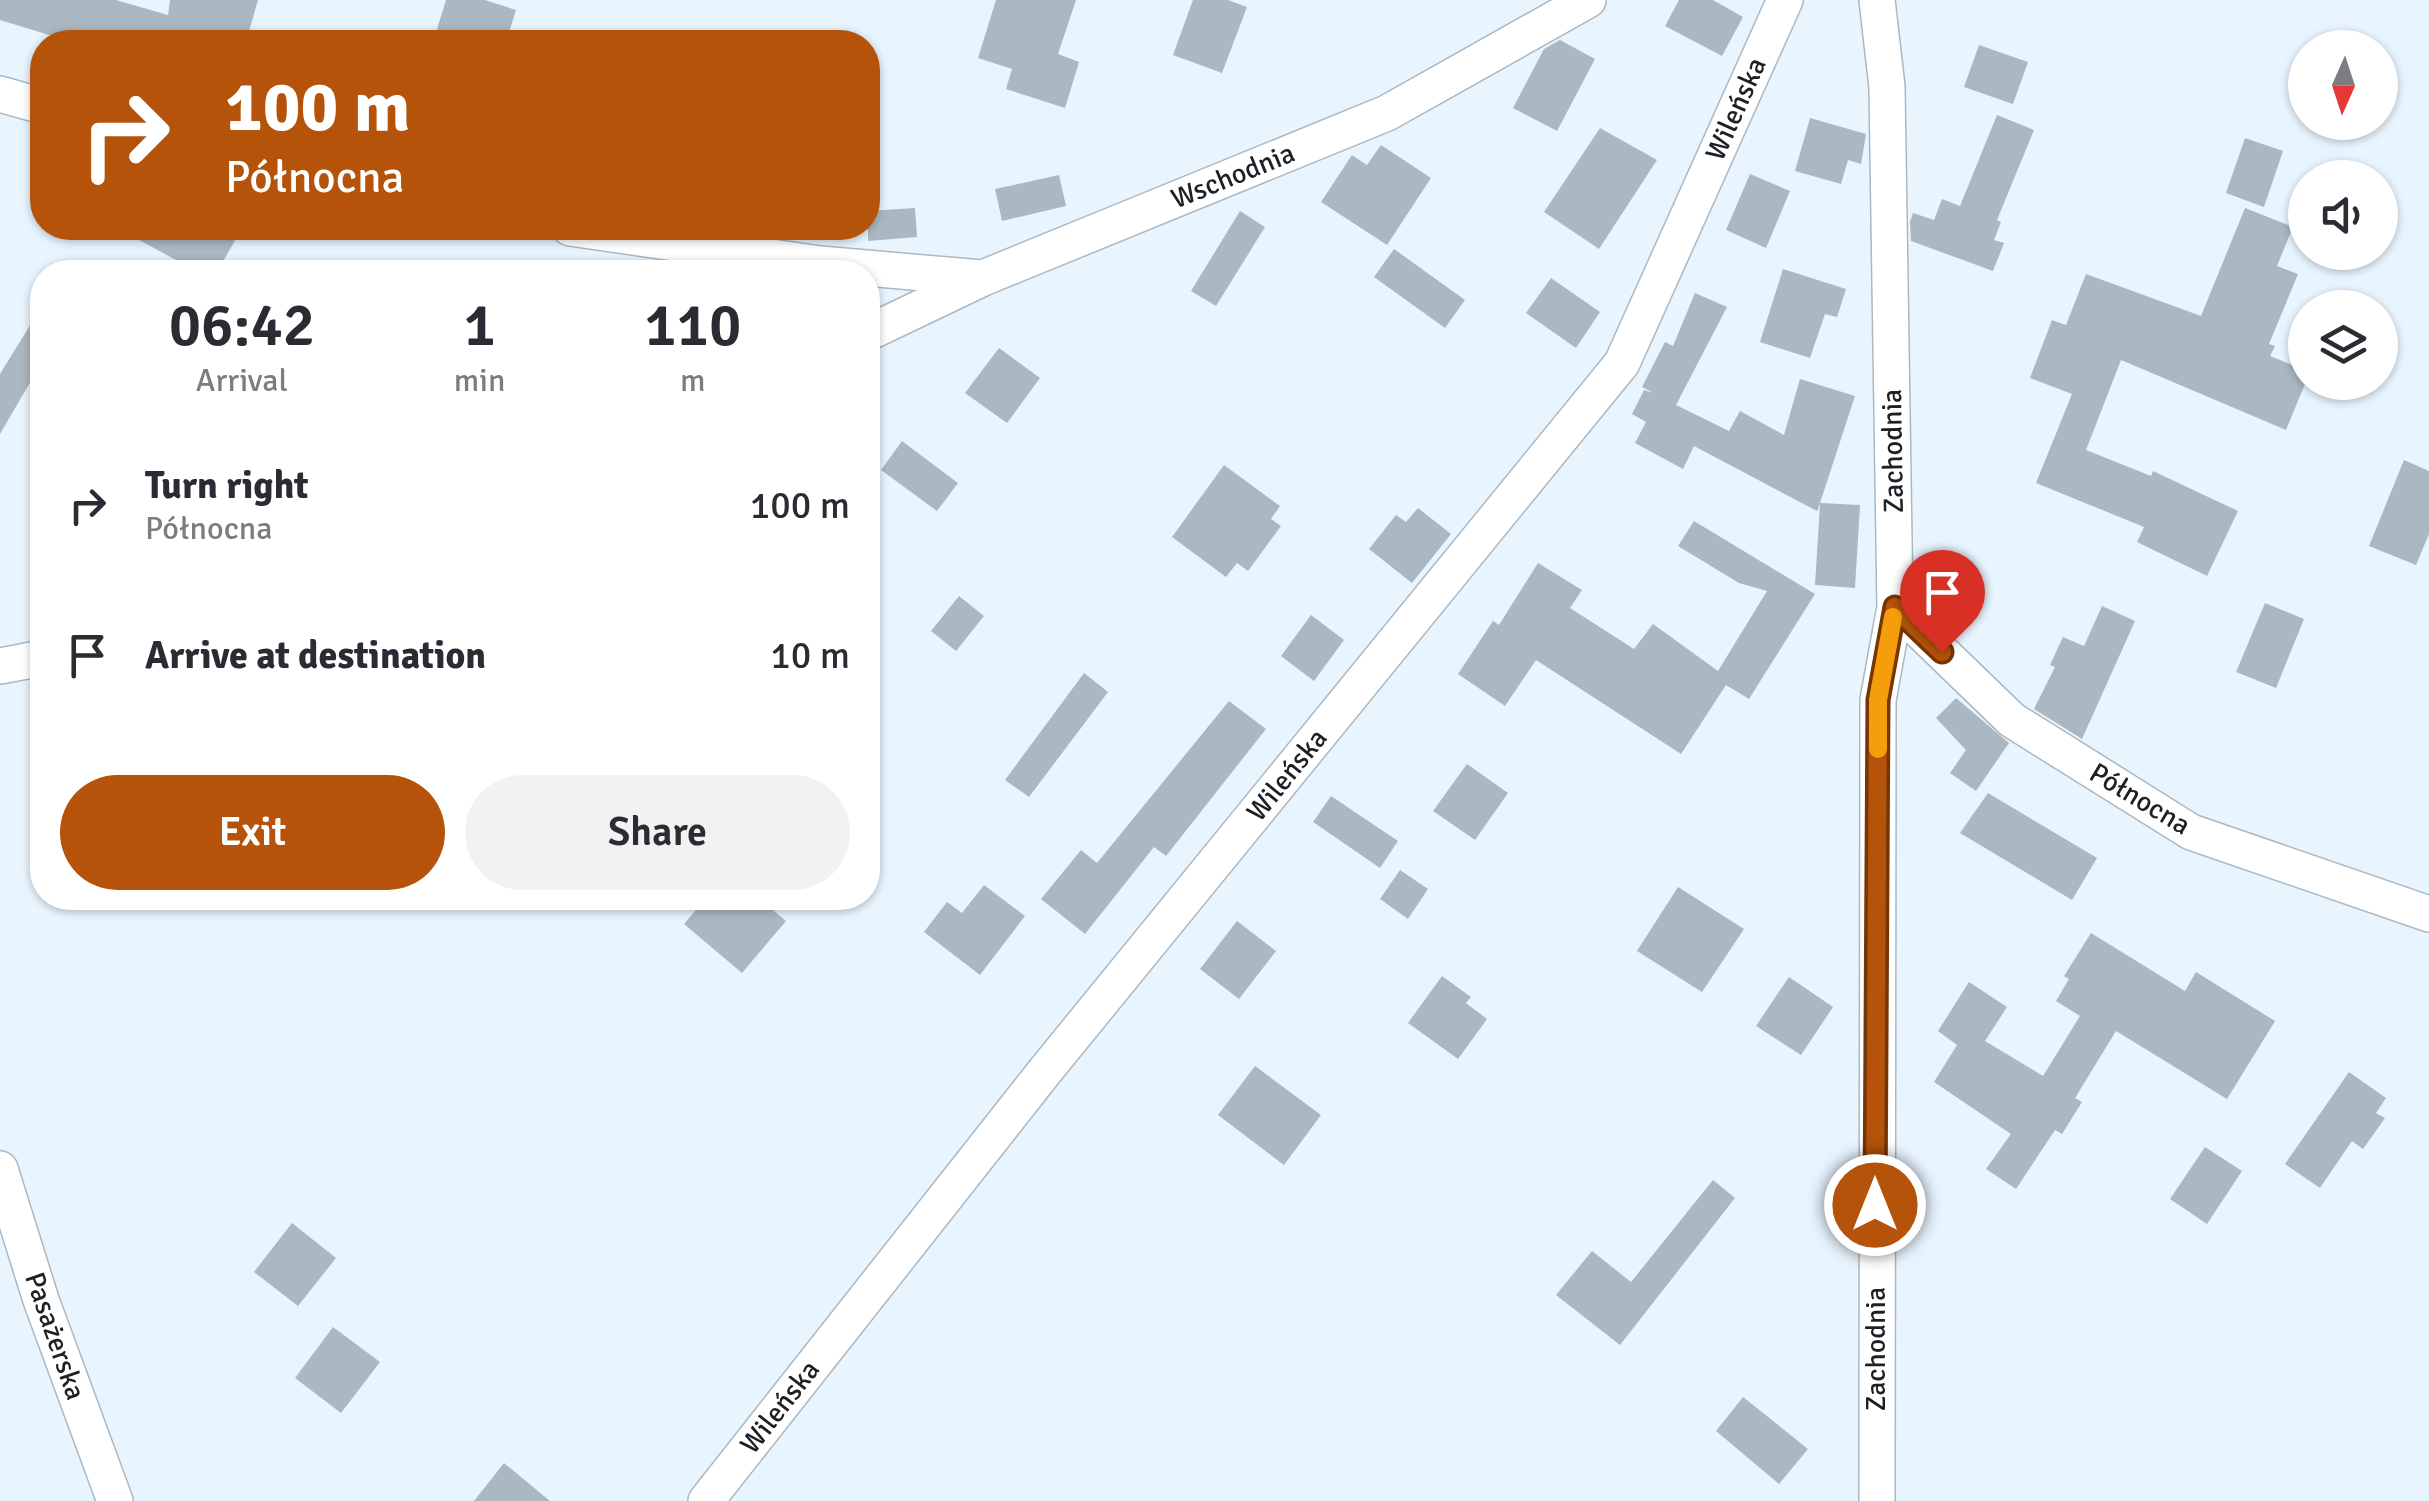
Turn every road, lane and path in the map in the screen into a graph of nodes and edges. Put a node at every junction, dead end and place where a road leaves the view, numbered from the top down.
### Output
1 (1588, 0) edge
2 (1785, 0) edge
3 (1876, 0) edge
4 (0, 94) edge
5 (30, 103) edge
6 (653, 240) edge
7 (792, 260) edge
8 (880, 269) edge
9 (982, 278) junction
10 (880, 327) edge
11 (1895, 607) junction
12 (30, 660) edge
13 (0, 666) edge
14 (2426, 905) edge
15 (0, 1169) edge
16 (115, 1501) edge
17 (706, 1501) edge
18 (1877, 1501) edge

1 - 9 street, Wschodnia
2 - 17 street, Wileńska
3 - 11 street, Zachodnia
4 - 5 street
6 - 7 street
8 - 9 street
9 - 10 street, Wschodnia
11 - 14 street, Północna
11 - 18 street, Zachodnia
12 - 13 street
15 - 16 street, Pasażerska

